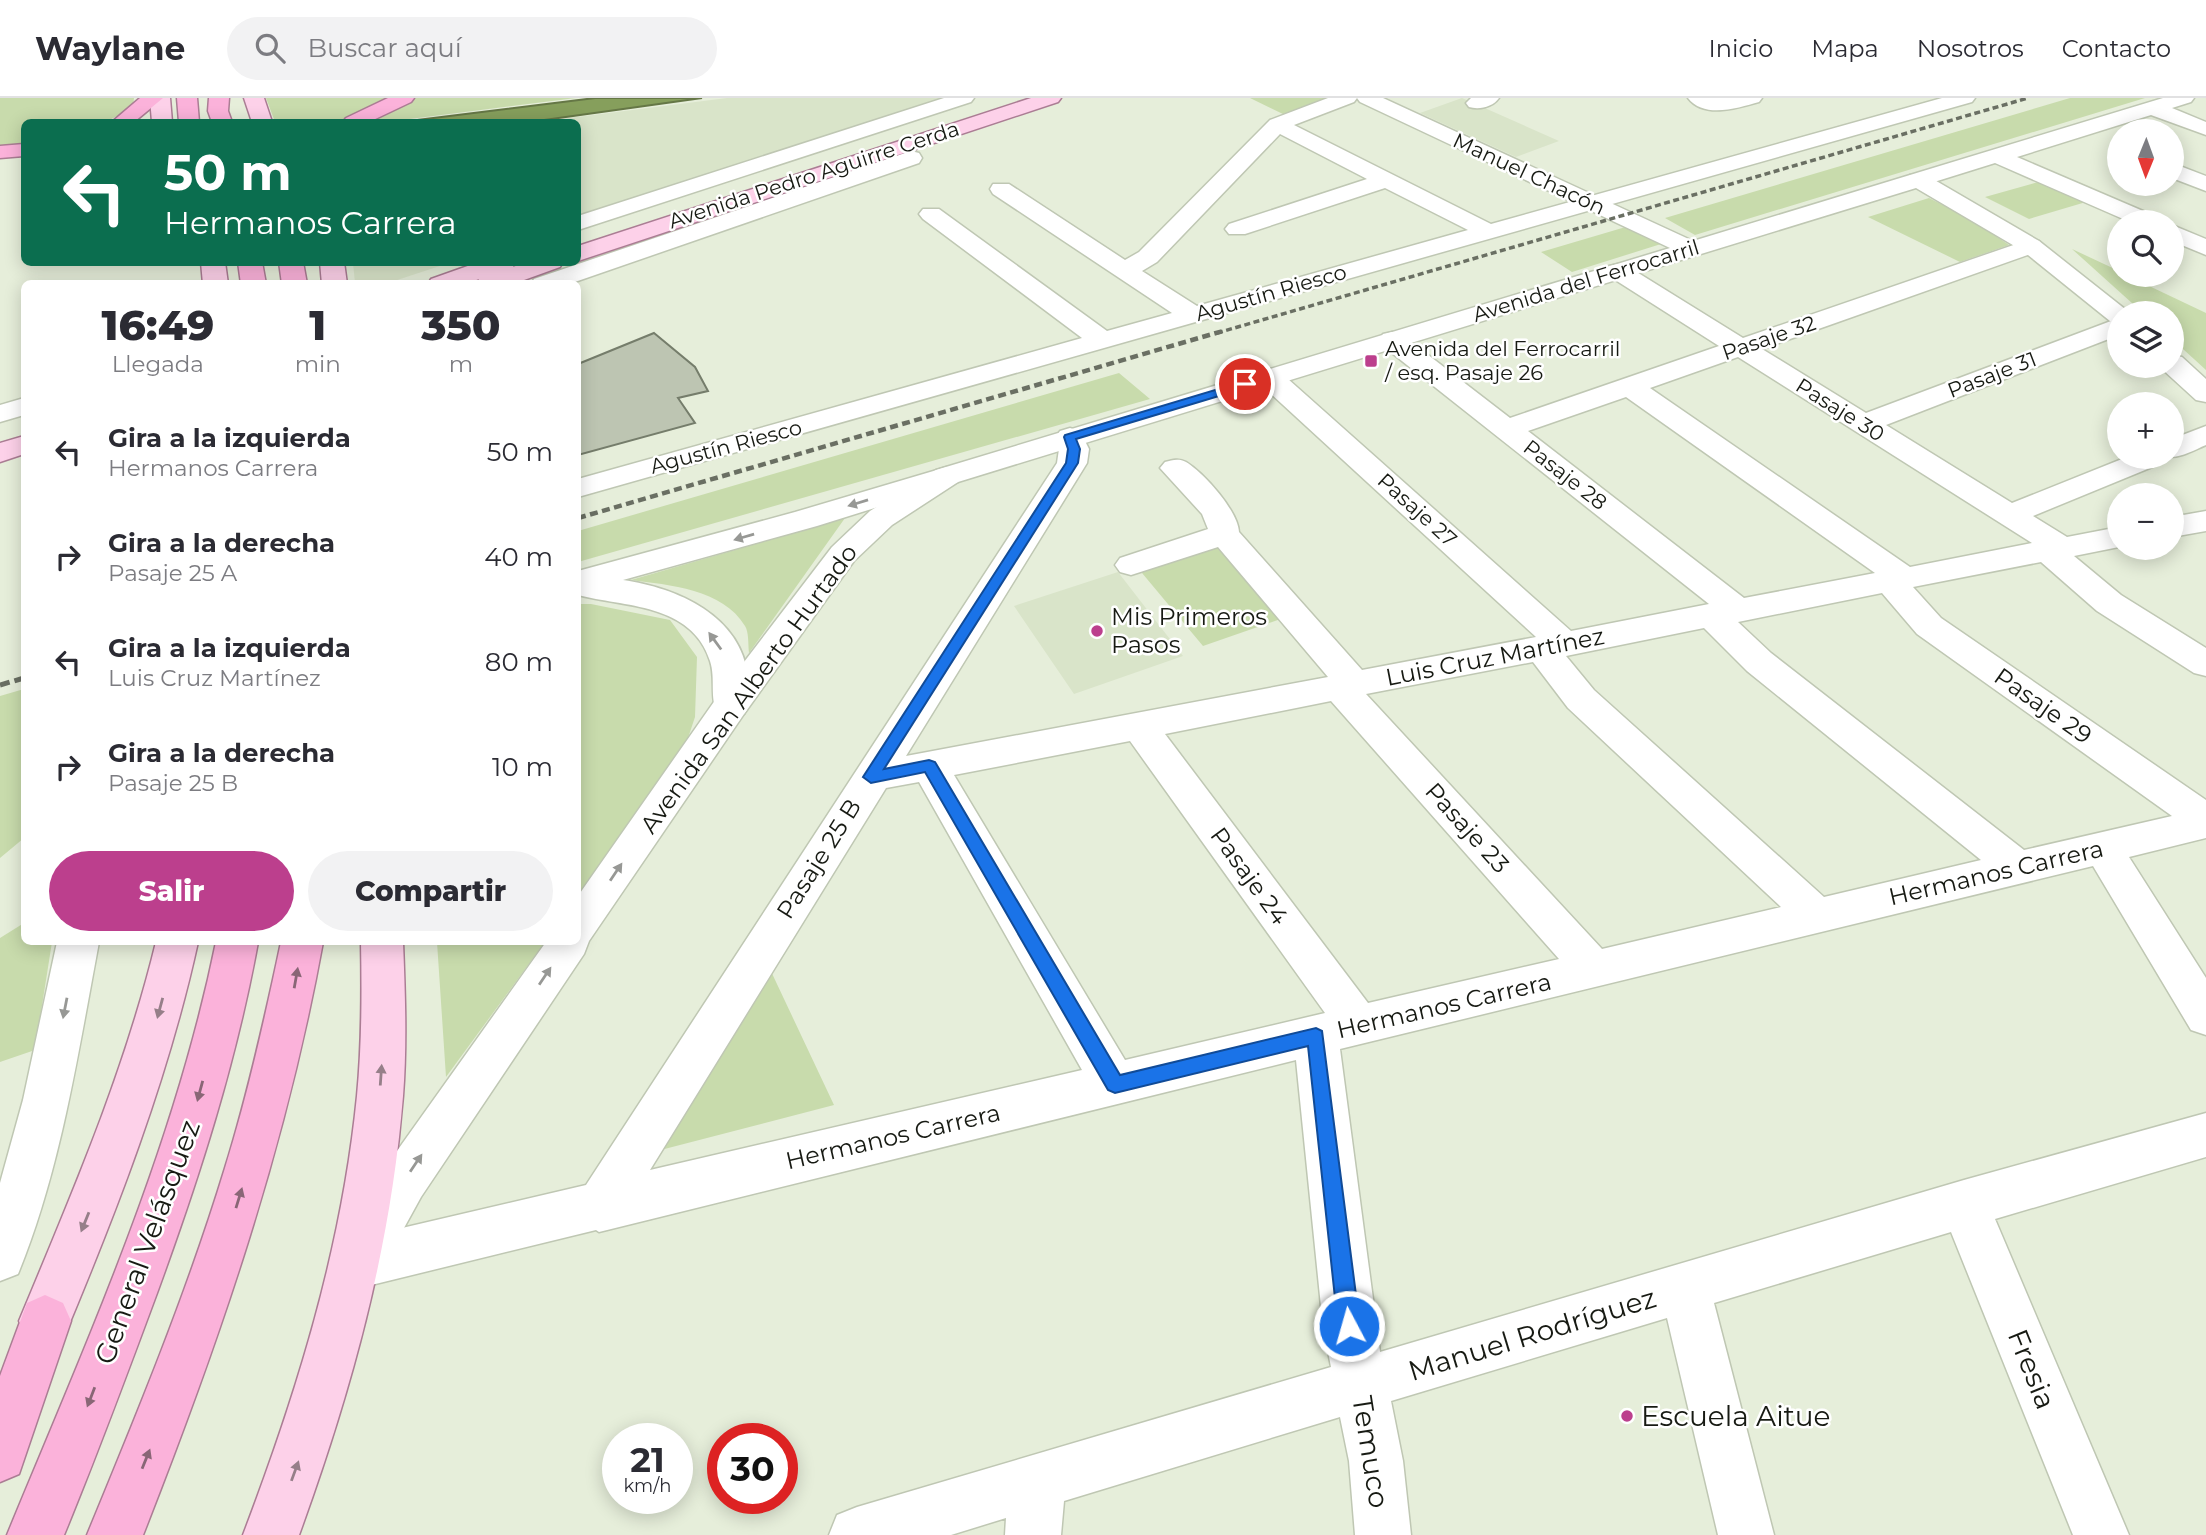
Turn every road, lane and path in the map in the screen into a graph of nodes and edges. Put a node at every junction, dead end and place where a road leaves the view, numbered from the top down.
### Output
1 (153, 98) edge
2 (160, 98) edge
3 (187, 98) edge
4 (219, 98) edge
5 (254, 98) edge
6 (404, 98) edge
7 (964, 98) edge
8 (1004, 98) edge
9 (1051, 98) edge
10 (1347, 98) edge
11 (1367, 98) edge
12 (1752, 98) edge
13 (1965, 98) edge
14 (2185, 98) edge
15 (1707, 102) edge
16 (2152, 108) junction
17 (126, 119) edge
18 (162, 119) edge
19 (190, 119) edge
20 (221, 119) edge
21 (261, 119) edge
22 (359, 119) edge
23 (953, 122) junction
24 (1277, 124) junction
25 (2206, 129) edge
26 (866, 130) junction
27 (2077, 131) junction
28 (2107, 143) edge
29 (21, 150) edge
30 (0, 152) edge
31 (1997, 156) junction
32 (911, 158) joint
33 (2184, 175) edge
34 (1386, 180) junction
35 (1918, 180) junction
36 (2206, 184) edge
37 (802, 187) junction
38 (1001, 189) dead end
39 (1590, 202) junction
40 (2121, 210) edge
41 (931, 214) dead end
42 (581, 222) edge
43 (1237, 229) dead end
44 (1487, 231) junction
45 (2184, 237) edge
46 (581, 238) edge
47 (2031, 246) junction
48 (2206, 247) edge
49 (1691, 250) junction
50 (581, 253) edge
51 (581, 256) edge
52 (459, 266) edge
53 (541, 266) edge
54 (548, 266) edge
55 (1125, 270) junction
56 (1618, 271) junction
57 (519, 275) edge
58 (438, 280) edge
59 (475, 280) edge
60 (502, 280) edge
61 (2107, 306) edge
62 (1193, 315) junction
63 (2107, 331) edge
64 (1102, 340) junction
65 (1392, 340) junction
66 (1741, 348) junction
67 (2184, 373) edge
68 (1269, 377) junction
69 (1630, 387) junction
70 (2204, 389) edge
71 (21, 407) edge
72 (0, 414) edge
73 (21, 423) edge
74 (1864, 424) junction
75 (1507, 429) junction
76 (0, 430) edge
77 (2206, 435) edge
78 (1070, 437) junction
79 (2184, 444) edge
80 (21, 446) edge
81 (0, 453) edge
82 (1175, 468) dead end
83 (2122, 469) edge
84 (947, 475) junction
85 (581, 487) edge
86 (2009, 515) junction
87 (2206, 520) edge
88 (2184, 525) edge
89 (1224, 534) junction
90 (2107, 539) edge
91 (2055, 550) junction
92 (1131, 565) dead end
93 (1897, 580) junction
94 (581, 583) edge
95 (581, 584) edge
96 (1724, 613) junction
97 (1553, 646) junction
98 (2206, 664) edge
99 (1347, 686) junction
100 (731, 705) junction
101 (1139, 726) junction
102 (929, 766) junction
103 (871, 777) junction
104 (2206, 821) edge
105 (2103, 848) junction
106 (2018, 868) junction
107 (1818, 916) junction
108 (581, 925) edge
109 (77, 945) edge
110 (176, 945) edge
111 (236, 945) edge
112 (301, 945) edge
113 (382, 945) edge
114 (567, 945) edge
115 (1595, 970) junction
116 (2206, 1016) edge
117 (1337, 1031) junction
118 (1115, 1084) junction
119 (2206, 1135) edge
120 (1964, 1203) junction
121 (598, 1208) junction
122 (0, 1256) edge
123 (355, 1264) junction
124 (1685, 1288) junction
125 (45, 1321) junction
126 (1361, 1386) junction
127 (0, 1421) edge
128 (0, 1455) edge
129 (1035, 1509) edge
130 (35, 1535) edge
131 (115, 1535) edge
132 (271, 1535) edge
133 (857, 1535) edge
134 (1383, 1535) edge
135 (1746, 1535) edge
136 (2101, 1535) edge

1 - 17 highway
2 - 18 main road
3 - 19 highway
4 - 20 highway
5 - 21 main road
6 - 22 highway
7 - 26 street, Avenida Pedro Aguirre Cerda
8 - 23 main road, Avenida Pedro Aguirre Cerda
9 - 23 main road, Avenida Pedro Aguirre Cerda
10 - 24 street
11 - 39 street, Manuel Chacón
12 - 15 street
13 - 39 street, Agustín Riesco
14 - 16 street, Avenida del Ferrocarril
16 - 25 street
16 - 27 street, Avenida del Ferrocarril
23 - 26 main road
23 - 32 main road
23 - 37 main road, Avenida Pedro Aguirre Cerda
23 - 46 main road, Avenida Pedro Aguirre Cerda
24 - 34 street
24 - 55 street
26 - 42 street, Avenida Pedro Aguirre Cerda
27 - 28 street
27 - 31 street, Avenida del Ferrocarril
29 - 30 highway
31 - 35 street, Avenida del Ferrocarril
31 - 40 street
32 - 37 street, Avenida Pedro Aguirre Cerda
33 - 36 street
34 - 43 street
34 - 44 street
35 - 47 street
35 - 49 street, Avenida del Ferrocarril
37 - 50 main road, Avenida Pedro Aguirre Cerda
37 - 51 street, Avenida Pedro Aguirre Cerda
38 - 55 street
39 - 44 street, Agustín Riesco
39 - 49 street, Manuel Chacón
41 - 64 street
44 - 62 street, Agustín Riesco
45 - 48 street
47 - 61 street
47 - 66 street, Pasaje 32
49 - 56 street, Avenida del Ferrocarril
52 - 58 main road
53 - 57 main road, Avenida Pedro Aguirre Cerda
54 - 57 street, Avenida Pedro Aguirre Cerda
55 - 62 street
56 - 65 street, Avenida del Ferrocarril
56 - 66 street, Pasaje 30
57 - 59 main road, Avenida Pedro Aguirre Cerda
57 - 60 main road, Avenida Pedro Aguirre Cerda
62 - 64 street, Agustín Riesco
63 - 74 street, Pasaje 31
64 - 85 street, Agustín Riesco
65 - 68 street, Avenida del Ferrocarril
65 - 75 street, Pasaje 28
66 - 69 street, Pasaje 32
66 - 74 street, Pasaje 30
67 - 70 street
68 - 78 street, Avenida del Ferrocarril
68 - 97 street, Pasaje 27
69 - 75 street, Pasaje 32
69 - 93 street, Pasaje 29
71 - 72 street
73 - 76 main road
74 - 86 street, Pasaje 30
75 - 96 street, Pasaje 28
77 - 79 street
78 - 84 street, Avenida del Ferrocarril
78 - 103 street, Pasaje 25 B
80 - 81 main road
82 - 89 street, Pasaje 23
83 - 86 street
84 -> 94 street
84 - 100 street, Avenida San Alberto Hurtado
86 - 91 street, Pasaje 30
87 - 88 street
89 - 92 street
89 - 99 street, Pasaje 23
90 - 91 street, Luis Cruz Martínez
91 - 93 street, Luis Cruz Martínez
91 - 98 street, Pasaje 30
93 - 96 street, Luis Cruz Martínez
93 - 104 street, Pasaje 29
100 -> 95 street
96 - 97 street, Luis Cruz Martínez
96 - 106 street, Pasaje 28
97 - 99 street, Luis Cruz Martínez
97 - 107 street, Pasaje 27
99 - 101 street, Luis Cruz Martínez
99 - 115 street, Pasaje 23
108 -> 100 street, Avenida San Alberto Hurtado
101 - 102 street, Luis Cruz Martínez
101 - 117 street, Pasaje 24
102 - 103 street, Luis Cruz Martínez
102 - 118 street
103 - 121 street, Pasaje 25 B
104 - 105 street, Hermanos Carrera
105 - 106 street, Hermanos Carrera
105 - 116 street
106 - 107 street, Hermanos Carrera
107 - 115 street, Hermanos Carrera
109 -> 122 street
110 -> 125 main road
111 -> 130 highway, General Velásquez
131 -> 112 highway
123 -> 113 main road
123 -> 114 street
115 - 117 street, Hermanos Carrera
117 - 118 street, Hermanos Carrera
117 - 126 street, Temuco
118 - 121 street, Hermanos Carrera
119 - 120 street, Manuel Rodríguez
120 - 124 street, Manuel Rodríguez
120 - 136 street, Fresia
121 - 123 street, Hermanos Carrera
132 -> 123 main road
124 - 126 street, Manuel Rodríguez
124 - 135 street
125 - 127 street
125 - 128 highway
126 - 129 street, Manuel Rodríguez
126 - 134 street, Temuco
129 - 133 street, Manuel Rodríguez

